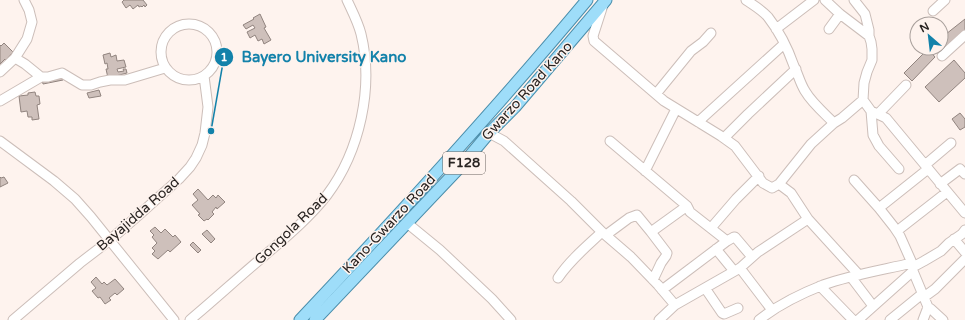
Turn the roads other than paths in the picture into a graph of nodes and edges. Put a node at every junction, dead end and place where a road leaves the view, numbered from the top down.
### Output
1 (24, 0) edge
2 (347, 0) edge
3 (587, 0) edge
4 (746, 0) edge
5 (814, 0) edge
6 (825, 0) edge
7 (854, 0) edge
8 (945, 0) edge
9 (605, 1) edge
10 (932, 11) dead end
11 (840, 14) junction
12 (776, 29) junction
13 (829, 29) dead end
14 (711, 32) dead end
15 (965, 35) edge
16 (869, 36) junction
17 (784, 44) junction
18 (949, 50) edge
19 (15, 58) junction
20 (165, 68) junction
21 (796, 69) junction
22 (0, 72) edge
23 (204, 76) junction
24 (41, 77) junction
25 (906, 85) dead end
26 (656, 94) junction
27 (864, 100) junction
28 (0, 101) edge
29 (676, 109) junction
30 (874, 113) junction
31 (698, 122) junction
32 (834, 123) junction
33 (489, 133) junction
34 (724, 138) junction
35 (0, 141) edge
36 (610, 141) dead end
37 (951, 143) dead end
38 (926, 167) junction
39 (899, 169) dead end
40 (644, 170) junction
41 (965, 174) edge
42 (759, 176) junction
43 (854, 180) dead end
44 (779, 184) junction
45 (940, 184) junction
46 (947, 192) junction
47 (687, 206) junction
48 (878, 208) junction
49 (965, 213) edge
50 (808, 219) junction
51 (407, 223) junction
52 (711, 228) junction
53 (965, 230) edge
54 (897, 231) junction
55 (651, 232) junction
56 (604, 233) junction
57 (954, 239) junction
58 (110, 240) junction
59 (726, 241) junction
60 (716, 249) junction
61 (965, 252) edge
62 (752, 257) junction
63 (965, 259) edge
64 (913, 267) junction
65 (737, 269) junction
66 (855, 276) junction
67 (558, 278) dead end
68 (653, 280) junction
69 (820, 286) junction
70 (705, 288) junction
71 (662, 290) junction
72 (923, 296) junction
73 (675, 305) junction
74 (873, 306) junction
75 (928, 307) junction
76 (738, 308) dead end
77 (772, 310) junction
78 (13, 320) edge
79 (174, 320) edge
80 (190, 320) edge
81 (300, 320) edge
82 (315, 320) edge
83 (511, 320) edge
84 (659, 320) edge
85 (759, 320) edge
86 (853, 320) edge
87 (858, 320) edge
88 (890, 320) edge
89 (923, 320) edge
90 (943, 320) edge

1 - 19 street
2 - 80 street, Gongola Road
3 - 81 main road, Kano-Gwarzo Road / F128
4 - 12 street
5 - 12 street
6 - 11 street
7 - 16 street
8 - 10 street
9 - 26 street
9 - 33 main road, Gwarzo Road Kano / F128
11 - 13 street
11 - 16 street
12 - 17 street
14 - 26 street
15 - 18 street
16 - 27 street
17 - 21 street
17 - 31 street
19 - 22 street
19 - 24 street
20 - 23 street
20 - 23 street
20 - 24 street
21 - 32 street
21 - 34 street
23 - 58 street, Bayajidda Road
24 - 28 street
25 - 30 street
26 - 29 street
27 - 30 street
27 - 32 street
29 - 31 street
29 - 40 street
30 - 38 street
30 - 39 street
31 - 34 street
32 - 44 street
33 - 51 main road, Gwarzo Road Kano / F128
33 - 56 street
34 - 42 street
35 - 58 street
36 - 40 street
37 - 38 street
38 - 45 street
38 - 48 street
40 - 47 street
41 - 45 street
42 - 44 street
42 - 52 street
43 - 48 street
44 - 50 street
45 - 46 street
46 - 49 street
46 - 54 street
47 - 52 street
47 - 55 street
48 - 54 street
50 - 62 street
50 - 66 street
51 - 82 main road, Gwarzo Road Kano / F128
51 - 83 street
52 - 59 street
53 - 57 street
54 - 64 street
55 - 56 street
55 - 68 street
56 - 67 street
56 - 68 street
57 - 61 street
57 - 64 street
58 - 78 street, Bayajidda Road
58 - 79 street
59 - 60 street
59 - 62 street
60 - 65 street
60 - 71 street
62 - 65 street
63 - 72 street
64 - 66 street
64 - 72 street
64 - 74 street
65 - 70 street
65 - 77 street
66 - 69 street
66 - 74 street
68 - 71 street
69 - 77 street
69 - 86 street
70 - 73 street
70 - 76 street
71 - 73 street
72 - 75 street
72 - 88 street
73 - 84 street
74 - 87 street
75 - 89 street
75 - 90 street
77 - 85 street

